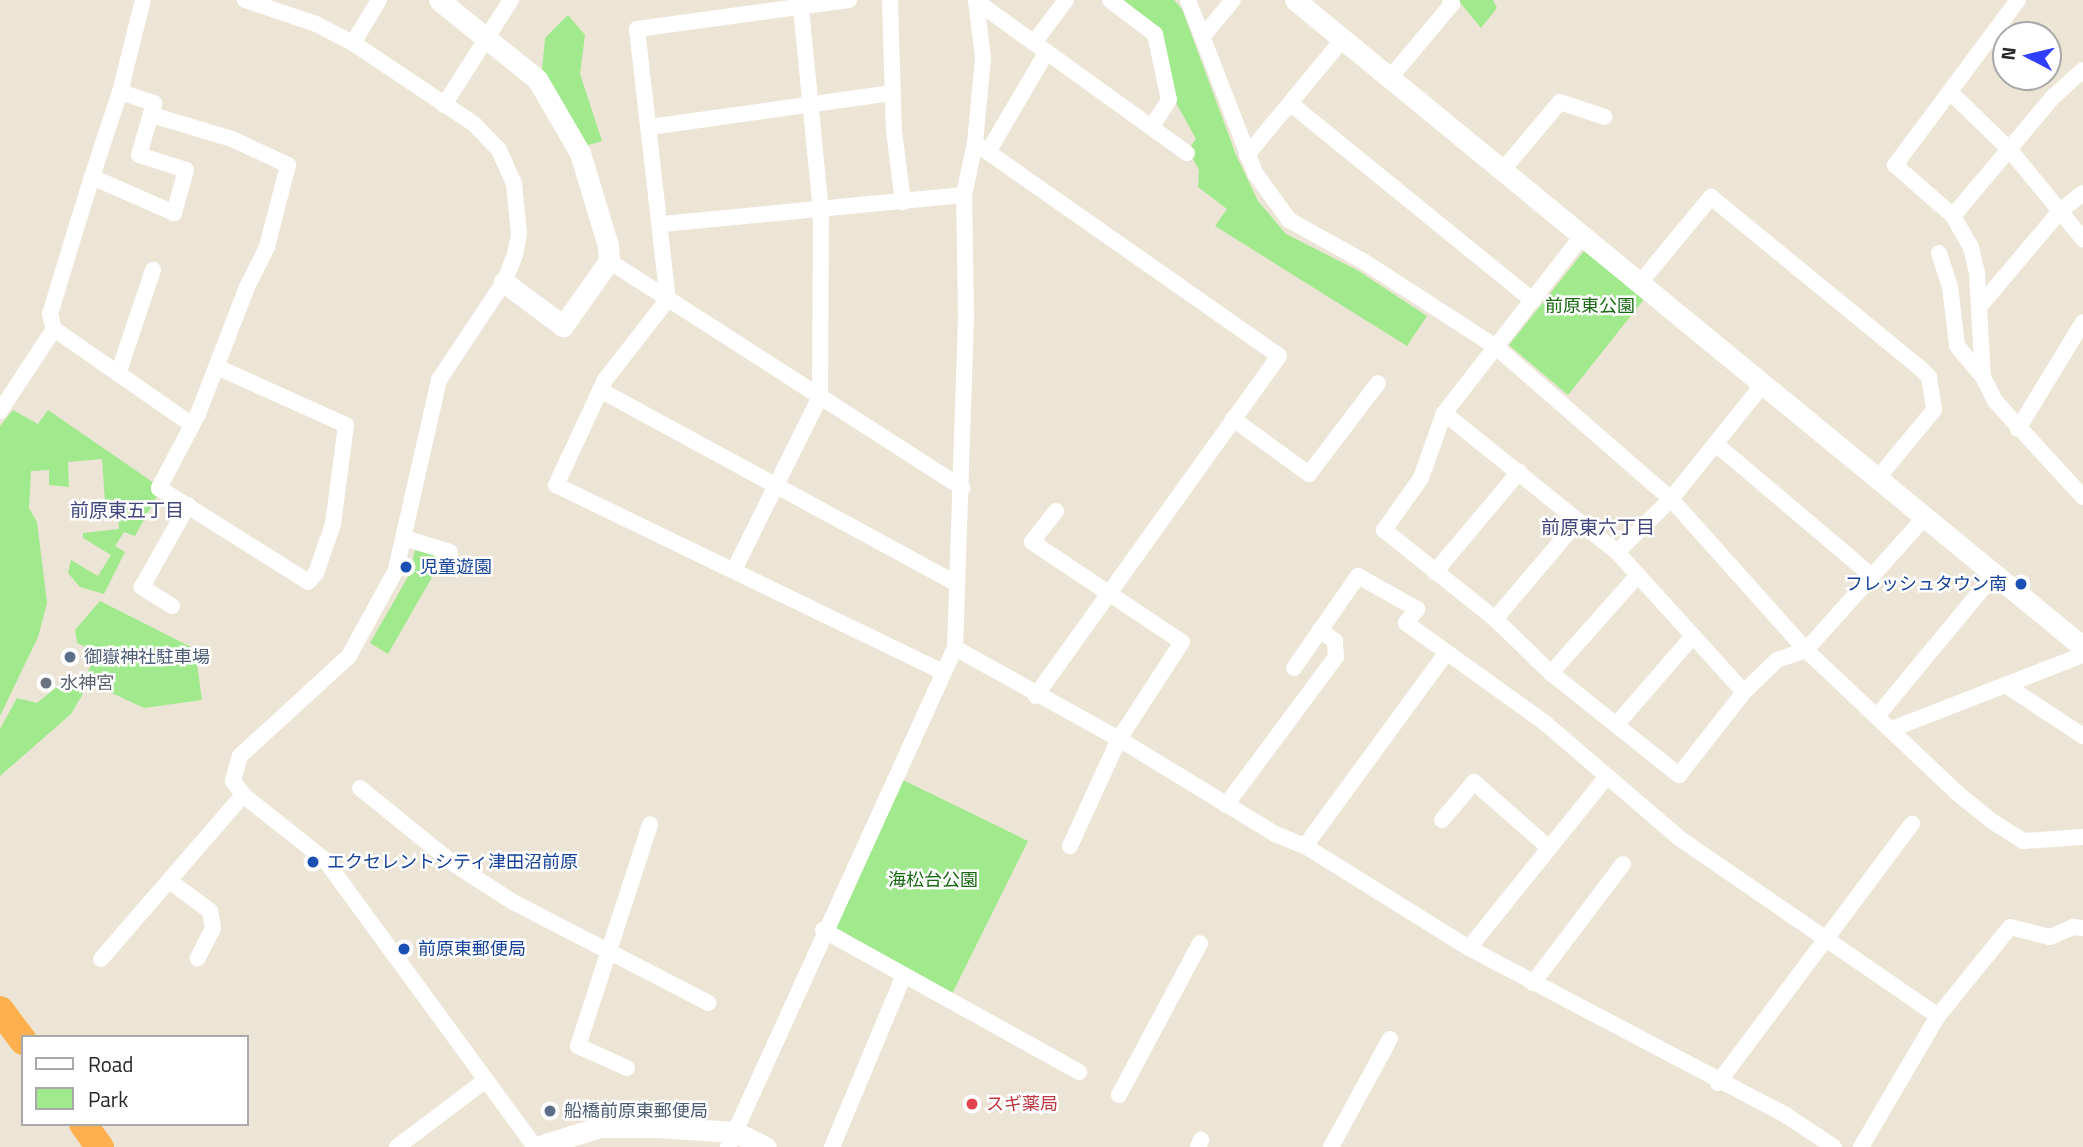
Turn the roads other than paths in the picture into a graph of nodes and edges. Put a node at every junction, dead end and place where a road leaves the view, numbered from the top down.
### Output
1 (143, 0) edge
2 (245, 0) edge
3 (379, 0) edge
4 (439, 0) edge
5 (511, 0) edge
6 (849, 0) edge
7 (890, 0) edge
8 (976, 0) edge
9 (1066, 0) edge
10 (1110, 0) edge
11 (1188, 0) edge
12 (1233, 0) edge
13 (1295, 0) edge
14 (1450, 0) edge
15 (2018, 0) edge
16 (801, 7) junction
17 (1204, 35) junction
18 (486, 36) junction
19 (1343, 39) junction
20 (353, 43) junction
21 (1041, 47) junction
22 (2083, 70) edge
23 (1389, 79) junction
24 (120, 92) junction
25 (1950, 92) junction
26 (892, 93) junction
27 (1291, 104) junction
28 (444, 105) junction
29 (810, 106) junction
30 (152, 115) junction
31 (1605, 117) dead end
32 (1152, 126) junction
33 (650, 127) junction
34 (982, 147) junction
35 (2009, 149) junction
36 (1187, 153) dead end
37 (1247, 155) junction
38 (1502, 171) junction
39 (92, 177) junction
40 (2083, 192) edge
41 (964, 195) junction
42 (903, 202) junction
43 (2060, 211) junction
44 (821, 212) junction
45 (1953, 216) junction
46 (662, 224) junction
47 (1582, 236) junction
48 (2083, 239) edge
49 (1938, 253) dead end
50 (609, 261) junction
51 (153, 270) dead end
52 (504, 282) junction
53 (1640, 283) junction
54 (668, 299) junction
55 (1533, 301) junction
56 (1979, 307) junction
57 (2083, 322) edge
58 (54, 329) junction
59 (1496, 347) junction
60 (217, 367) junction
61 (118, 374) junction
62 (1983, 377) junction
63 (1378, 383) dead end
64 (1764, 383) junction
65 (600, 390) junction
66 (820, 397) junction
67 (0, 411) edge
68 (1444, 413) junction
69 (1233, 419) junction
70 (192, 425) junction
71 (2018, 429) junction
72 (1717, 445) junction
73 (1519, 472) junction
74 (1877, 479) junction
75 (775, 487) junction
76 (961, 488) junction
77 (2083, 497) edge
78 (1671, 499) junction
79 (187, 505) junction
80 (1056, 511) dead end
81 (1925, 517) junction
82 (1578, 520) junction
83 (404, 538) junction
84 (450, 552) dead end
85 (1617, 552) junction
86 (734, 569) junction
87 (1434, 572) junction
88 (1638, 575) junction
89 (1872, 576) junction
90 (1993, 576) junction
91 (957, 584) junction
92 (1107, 594) junction
93 (172, 606) dead end
94 (1495, 619) junction
95 (1320, 630) junction
96 (1693, 635) junction
97 (2083, 646) edge
98 (955, 648) junction
99 (1806, 650) junction
100 (1446, 653) junction
101 (2083, 655) edge
102 (1294, 668) dead end
103 (943, 672) junction
104 (1551, 673) junction
105 (2007, 686) junction
106 (1744, 692) junction
107 (1036, 696) junction
108 (1878, 715) junction
109 (1616, 725) junction
110 (1892, 729) junction
111 (2083, 736) edge
112 (1119, 739) junction
113 (1605, 779) junction
114 (360, 788) dead end
115 (243, 795) junction
116 (1226, 805) junction
117 (1442, 820) dead end
118 (650, 824) dead end
119 (1912, 824) dead end
120 (2083, 837) edge
121 (1070, 846) dead end
122 (1305, 846) junction
123 (1548, 847) junction
124 (1623, 864) dead end
125 (171, 882) junction
126 (2083, 928) edge
127 (823, 930) junction
128 (1826, 939) junction
129 (1199, 943) dead end
130 (1469, 948) junction
131 (612, 952) junction
132 (198, 958) dead end
133 (101, 959) dead end
134 (904, 975) junction
135 (1533, 983) junction
136 (709, 1003) dead end
137 (0, 1010) edge
138 (1938, 1016) junction
139 (21, 1038) edge
140 (1390, 1039) dead end
141 (627, 1068) dead end
142 (1079, 1072) dead end
143 (486, 1080) junction
144 (1718, 1083) junction
145 (1119, 1095) dead end
146 (84, 1126) edge
147 (732, 1140) edge
148 (100, 1147) edge
149 (397, 1147) edge
150 (536, 1147) edge
151 (766, 1147) edge
152 (832, 1147) edge
153 (1331, 1147) edge
154 (1834, 1147) edge
155 (1861, 1147) edge

1 - 24 street
2 - 20 street
3 - 20 street
4 - 18 street
5 - 18 street
6 - 16 street
7 - 26 street
8 - 21 street
8 - 34 street
9 - 21 street
10 - 32 street
11 - 17 street
12 - 17 street
13 - 19 street
14 - 23 street
15 - 25 street
16 - 29 street
16 - 33 street
17 - 37 street
18 - 28 street
18 - 50 street
19 - 23 street
19 - 27 street
20 - 28 street
21 - 32 street
21 - 34 street
22 - 35 street
23 - 38 street
24 - 30 street
24 - 39 street
25 - 35 street
25 - 45 street
26 - 29 street
26 - 42 street
27 - 37 street
27 - 55 street
28 - 52 street
29 - 33 street
29 - 44 street
30 - 39 street
30 - 60 street
31 - 38 street
32 - 36 street
33 - 46 street
34 - 41 street
34 - 69 street
35 - 43 street
35 - 45 street
37 - 59 street
38 - 47 street
39 - 58 street
40 - 43 street
41 - 42 street
41 - 76 street
42 - 44 street
43 - 48 street
43 - 56 street
44 - 46 street
44 - 66 street
45 - 56 street
46 - 54 street
47 - 53 street
47 - 55 street
49 - 62 street
50 - 52 street
50 - 54 street
51 - 61 street
52 - 83 street
53 - 64 street
53 - 74 street
54 - 65 street
54 - 66 street
55 - 59 street
56 - 62 street
57 - 71 street
58 - 61 street
58 - 67 street
59 - 68 street
59 - 78 street
60 - 70 street
60 - 79 street
61 - 70 street
62 - 71 street
63 - 69 street
64 - 72 street
64 - 74 street
65 - 75 street
65 - 86 street
66 - 75 street
66 - 76 street
68 - 73 street
68 - 87 street
69 - 92 street
70 - 79 street
71 - 77 street
72 - 78 street
72 - 89 street
73 - 82 street
73 - 87 street
74 - 81 street
75 - 86 street
75 - 91 street
76 - 91 street
78 - 85 street
78 - 99 street
79 - 93 street
80 - 92 street
81 - 89 street
81 - 90 street
82 - 85 street
82 - 94 street
83 - 84 street
83 - 115 street
85 - 88 street
86 - 103 street
87 - 94 street
88 - 96 street
88 - 104 street
89 - 99 street
90 - 97 street
90 - 108 street
91 - 98 street
92 - 107 street
92 - 112 street
94 - 104 street
95 - 100 street
95 - 102 street
95 - 116 street
96 - 106 street
96 - 109 street
98 - 103 street
98 - 107 street
99 - 106 street
99 - 108 street
100 - 113 street
100 - 122 street
101 - 105 street
103 - 127 street
104 - 109 street
105 - 110 street
105 - 111 street
106 - 109 street
107 - 112 street
108 - 110 street
110 - 120 street
112 - 116 street
112 - 121 street
113 - 123 street
113 - 128 street
114 - 131 street
115 - 125 street
115 - 143 street
116 - 122 street
117 - 123 street
118 - 131 street
119 - 128 street
122 - 130 street
123 - 130 street
124 - 135 street
125 - 132 street
125 - 133 street
126 - 138 street
127 - 134 street
127 - 147 street
128 - 138 street
128 - 144 street
129 - 145 street
130 - 135 street
131 - 136 street
131 - 141 street
134 - 142 street
134 - 152 street
135 - 144 street
137 - 139 highway
138 - 155 street
140 - 153 street
143 - 149 street
143 - 150 street
144 - 154 street
146 - 148 highway
147 - 150 street
147 - 151 street

